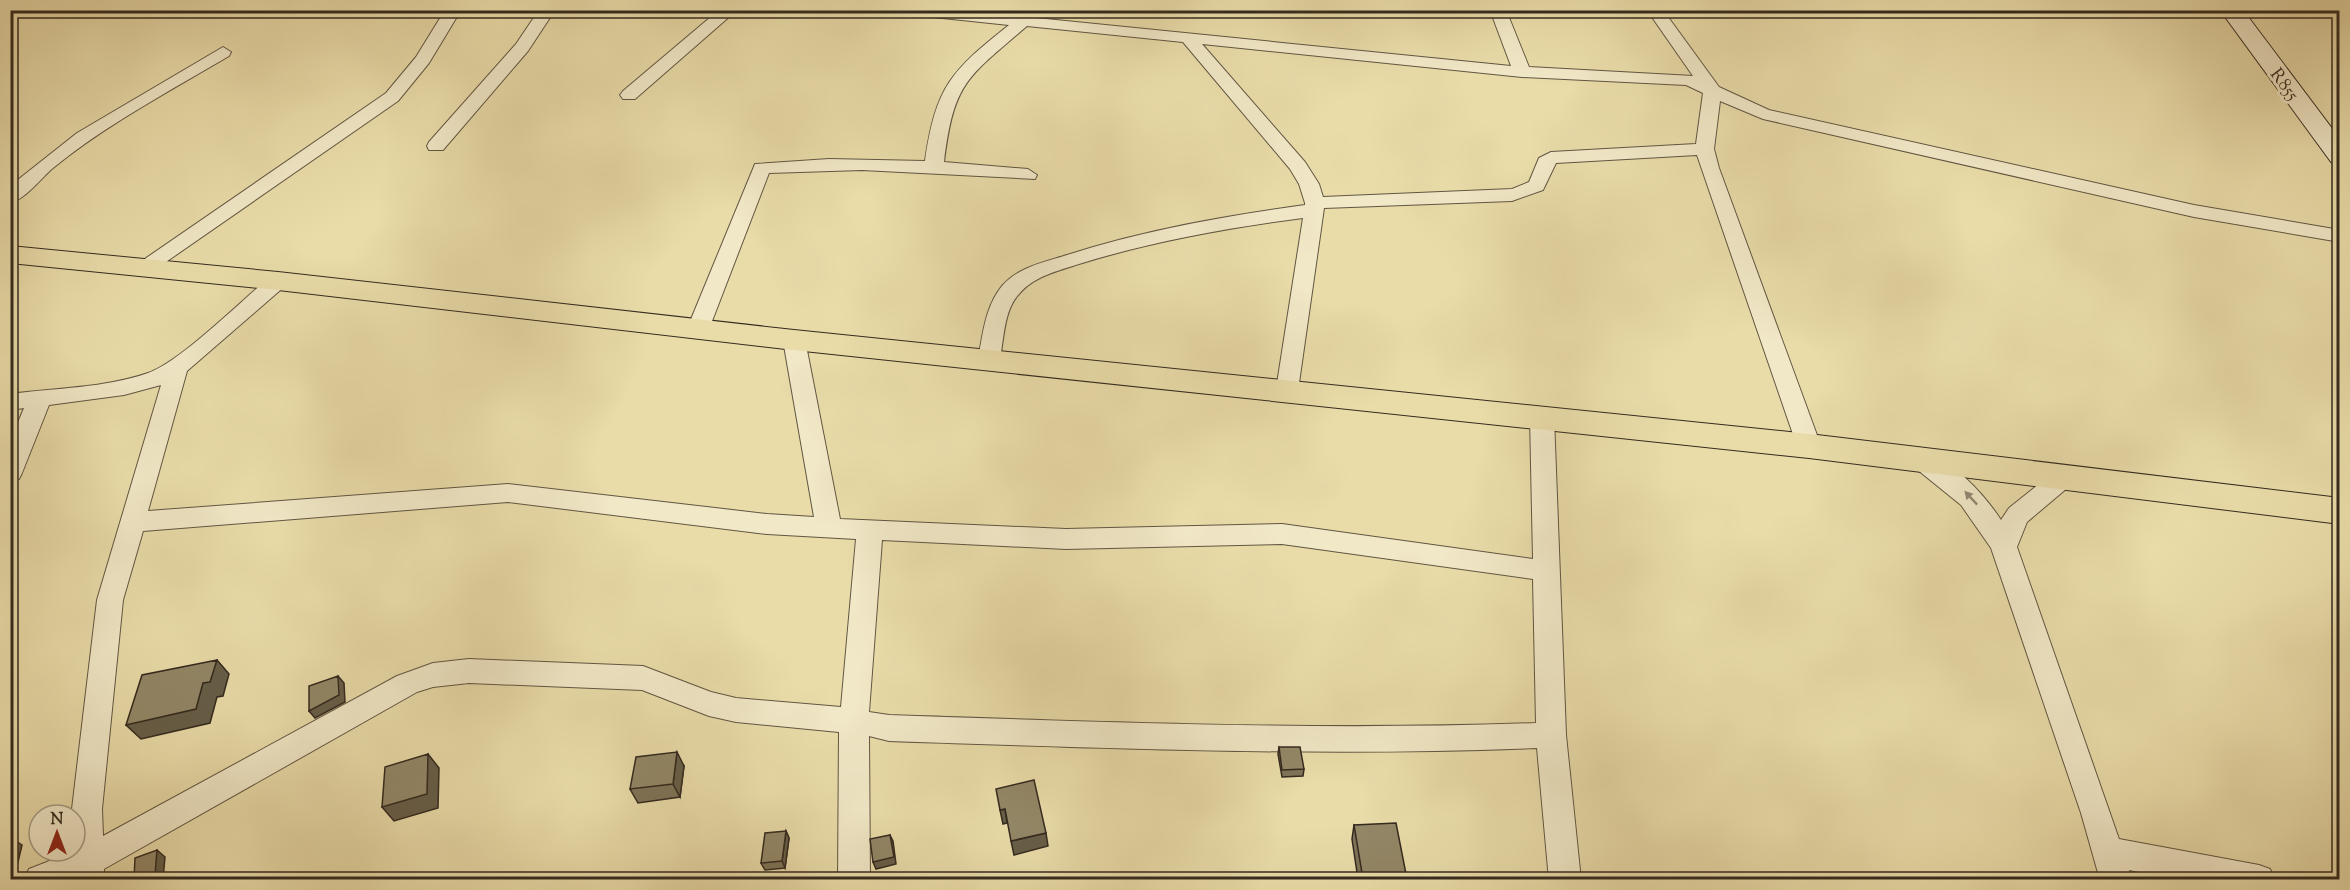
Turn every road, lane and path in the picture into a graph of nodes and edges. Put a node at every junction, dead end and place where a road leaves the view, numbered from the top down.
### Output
1 (453, 10) edge
2 (547, 10) edge
3 (729, 10) edge
4 (914, 10) edge
5 (1040, 10) edge
6 (1498, 10) edge
7 (1655, 10) edge
8 (2231, 10) edge
9 (1022, 22) junction
10 (1187, 37) junction
11 (223, 52) dead end
12 (1522, 72) junction
13 (1712, 90) junction
14 (629, 95) dead end
15 (436, 146) dead end
16 (1705, 149) junction
17 (2340, 157) edge
18 (934, 166) junction
19 (1028, 175) dead end
20 (10, 197) edge
21 (1315, 207) junction
22 (2340, 236) edge
23 (10, 254) edge
24 (143, 268) junction
25 (278, 281) junction
26 (699, 329) junction
27 (794, 340) junction
28 (989, 359) junction
29 (177, 368) junction
30 (1287, 390) junction
31 (40, 398) junction
32 (10, 402) edge
33 (1542, 417) junction
34 (1809, 446) junction
35 (1923, 461) junction
36 (10, 473) edge
37 (2062, 478) junction
38 (2340, 511) edge
39 (133, 522) junction
40 (829, 528) junction
41 (870, 530) junction
42 (2004, 547) junction
43 (1547, 571) junction
44 (854, 721) junction
45 (1551, 735) junction
46 (2111, 865) edge
47 (88, 870) edge
48 (40, 879) edge
49 (854, 879) edge
50 (1564, 879) edge
51 (2259, 879) edge

1 - 24 street
2 - 15 street
3 - 14 street
4 - 9 street
5 - 9 street
6 - 12 street
7 - 13 street
8 - 17 street, R855
9 - 10 street
9 - 18 street
10 - 12 street
10 - 21 street
11 - 20 street
12 - 13 street
13 - 16 street
13 - 22 street
16 - 21 street
16 - 34 street
18 - 19 street
18 - 26 street
21 - 28 street
21 - 30 street
23 - 24 main road
24 - 25 main road
25 - 26 main road
25 - 29 street
26 - 27 main road
27 - 28 main road
27 - 40 street
28 - 30 main road
29 - 31 street
29 - 39 street
30 - 33 main road
31 - 32 street
31 - 36 street
33 - 34 main road
33 - 43 street
34 - 35 main road
35 - 37 main road
42 -> 35 street
37 - 38 main road
37 - 42 street
39 - 40 street
39 - 47 street
40 - 41 street
41 - 43 street
41 - 44 street
42 - 46 street
43 - 45 street
44 - 45 street
44 - 47 street
44 - 49 street
45 - 50 street
46 - 51 street
47 - 48 street

